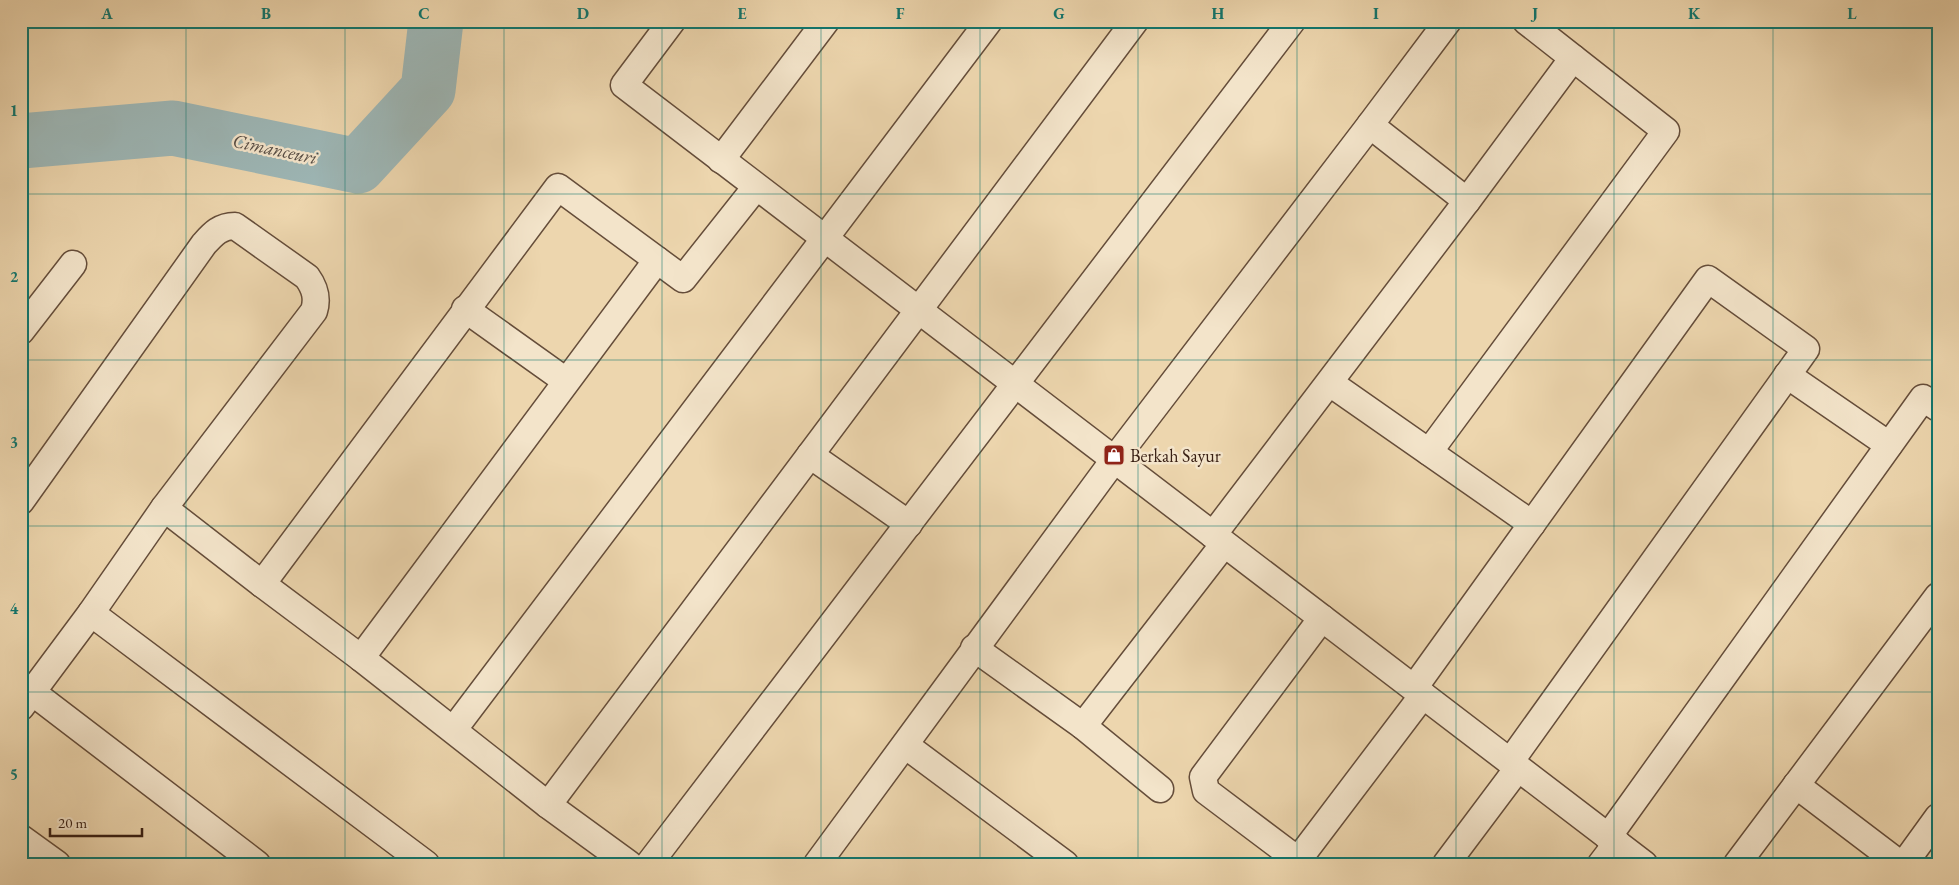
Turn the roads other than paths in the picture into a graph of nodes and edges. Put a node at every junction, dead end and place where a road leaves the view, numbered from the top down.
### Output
1 (672, 21) edge
2 (826, 21) edge
3 (989, 21) edge
4 (1135, 21) edge
5 (1292, 21) edge
6 (1448, 21) edge
7 (1526, 21) edge
8 (1574, 58) junction
9 (1370, 125) junction
10 (721, 160) junction
11 (756, 187) junction
12 (1467, 201) junction
13 (826, 239) junction
14 (657, 260) junction
15 (73, 264) dead end
16 (465, 309) junction
17 (918, 310) junction
18 (21, 331) edge
19 (1787, 375) junction
20 (566, 381) junction
21 (1330, 383) junction
22 (1016, 385) junction
23 (1938, 408) edge
24 (1889, 445) junction
25 (1429, 452) junction
26 (810, 455) junction
27 (1114, 460) junction
28 (21, 501) edge
29 (164, 508) junction
30 (909, 524) junction
31 (1532, 524) junction
32 (1219, 540) junction
33 (262, 584) junction
34 (1938, 596) edge
35 (91, 613) junction
36 (1322, 618) junction
37 (974, 648) junction
38 (362, 658) junction
39 (1418, 692) junction
40 (27, 699) edge
41 (1083, 726) junction
42 (454, 729) junction
43 (905, 744) junction
44 (1514, 765) junction
45 (1796, 785) junction
46 (1160, 789) dead end
47 (548, 805) junction
48 (1938, 817) edge
49 (21, 838) edge
50 (1612, 840) junction
51 (824, 862) edge
52 (1300, 862) edge
53 (57, 864) edge
54 (257, 864) edge
55 (426, 864) edge
56 (629, 864) edge
57 (650, 864) edge
58 (1065, 864) edge
59 (1446, 864) edge
60 (1601, 864) edge
61 (1644, 864) edge
62 (1737, 864) edge
63 (1902, 864) edge

1 - 10 street
2 - 10 street
3 - 13 street
4 - 17 street
5 - 22 street
6 - 9 street
7 - 8 street
8 - 12 street
8 - 25 street
9 - 12 street
9 - 27 street
10 - 11 street
11 - 13 street
11 - 14 street
12 - 21 street
13 - 17 street
13 - 42 street
14 - 16 street
14 - 20 street
15 - 18 street
16 - 20 street
16 - 33 street
17 - 22 street
17 - 26 street
19 - 24 street
19 - 31 street
19 - 44 street
20 - 38 street
21 - 25 street
21 - 32 street
22 - 27 street
22 - 30 street
23 - 24 street
24 - 50 street
25 - 31 street
26 - 30 street
26 - 47 street
27 - 32 street
27 - 37 street
28 - 29 street
29 - 33 street
29 - 35 street
30 - 57 street
31 - 39 street
32 - 36 street
32 - 41 street
33 - 38 street
34 - 45 street
35 - 40 street
35 - 55 street
36 - 39 street
36 - 52 street
37 - 41 street
37 - 43 street
38 - 42 street
39 - 44 street
39 - 52 street
40 - 54 street
41 - 46 street
42 - 47 street
43 - 51 street
43 - 58 street
44 - 50 street
44 - 59 street
45 - 62 street
45 - 63 street
47 - 56 street
48 - 63 street
49 - 53 street
50 - 60 street
50 - 61 street

